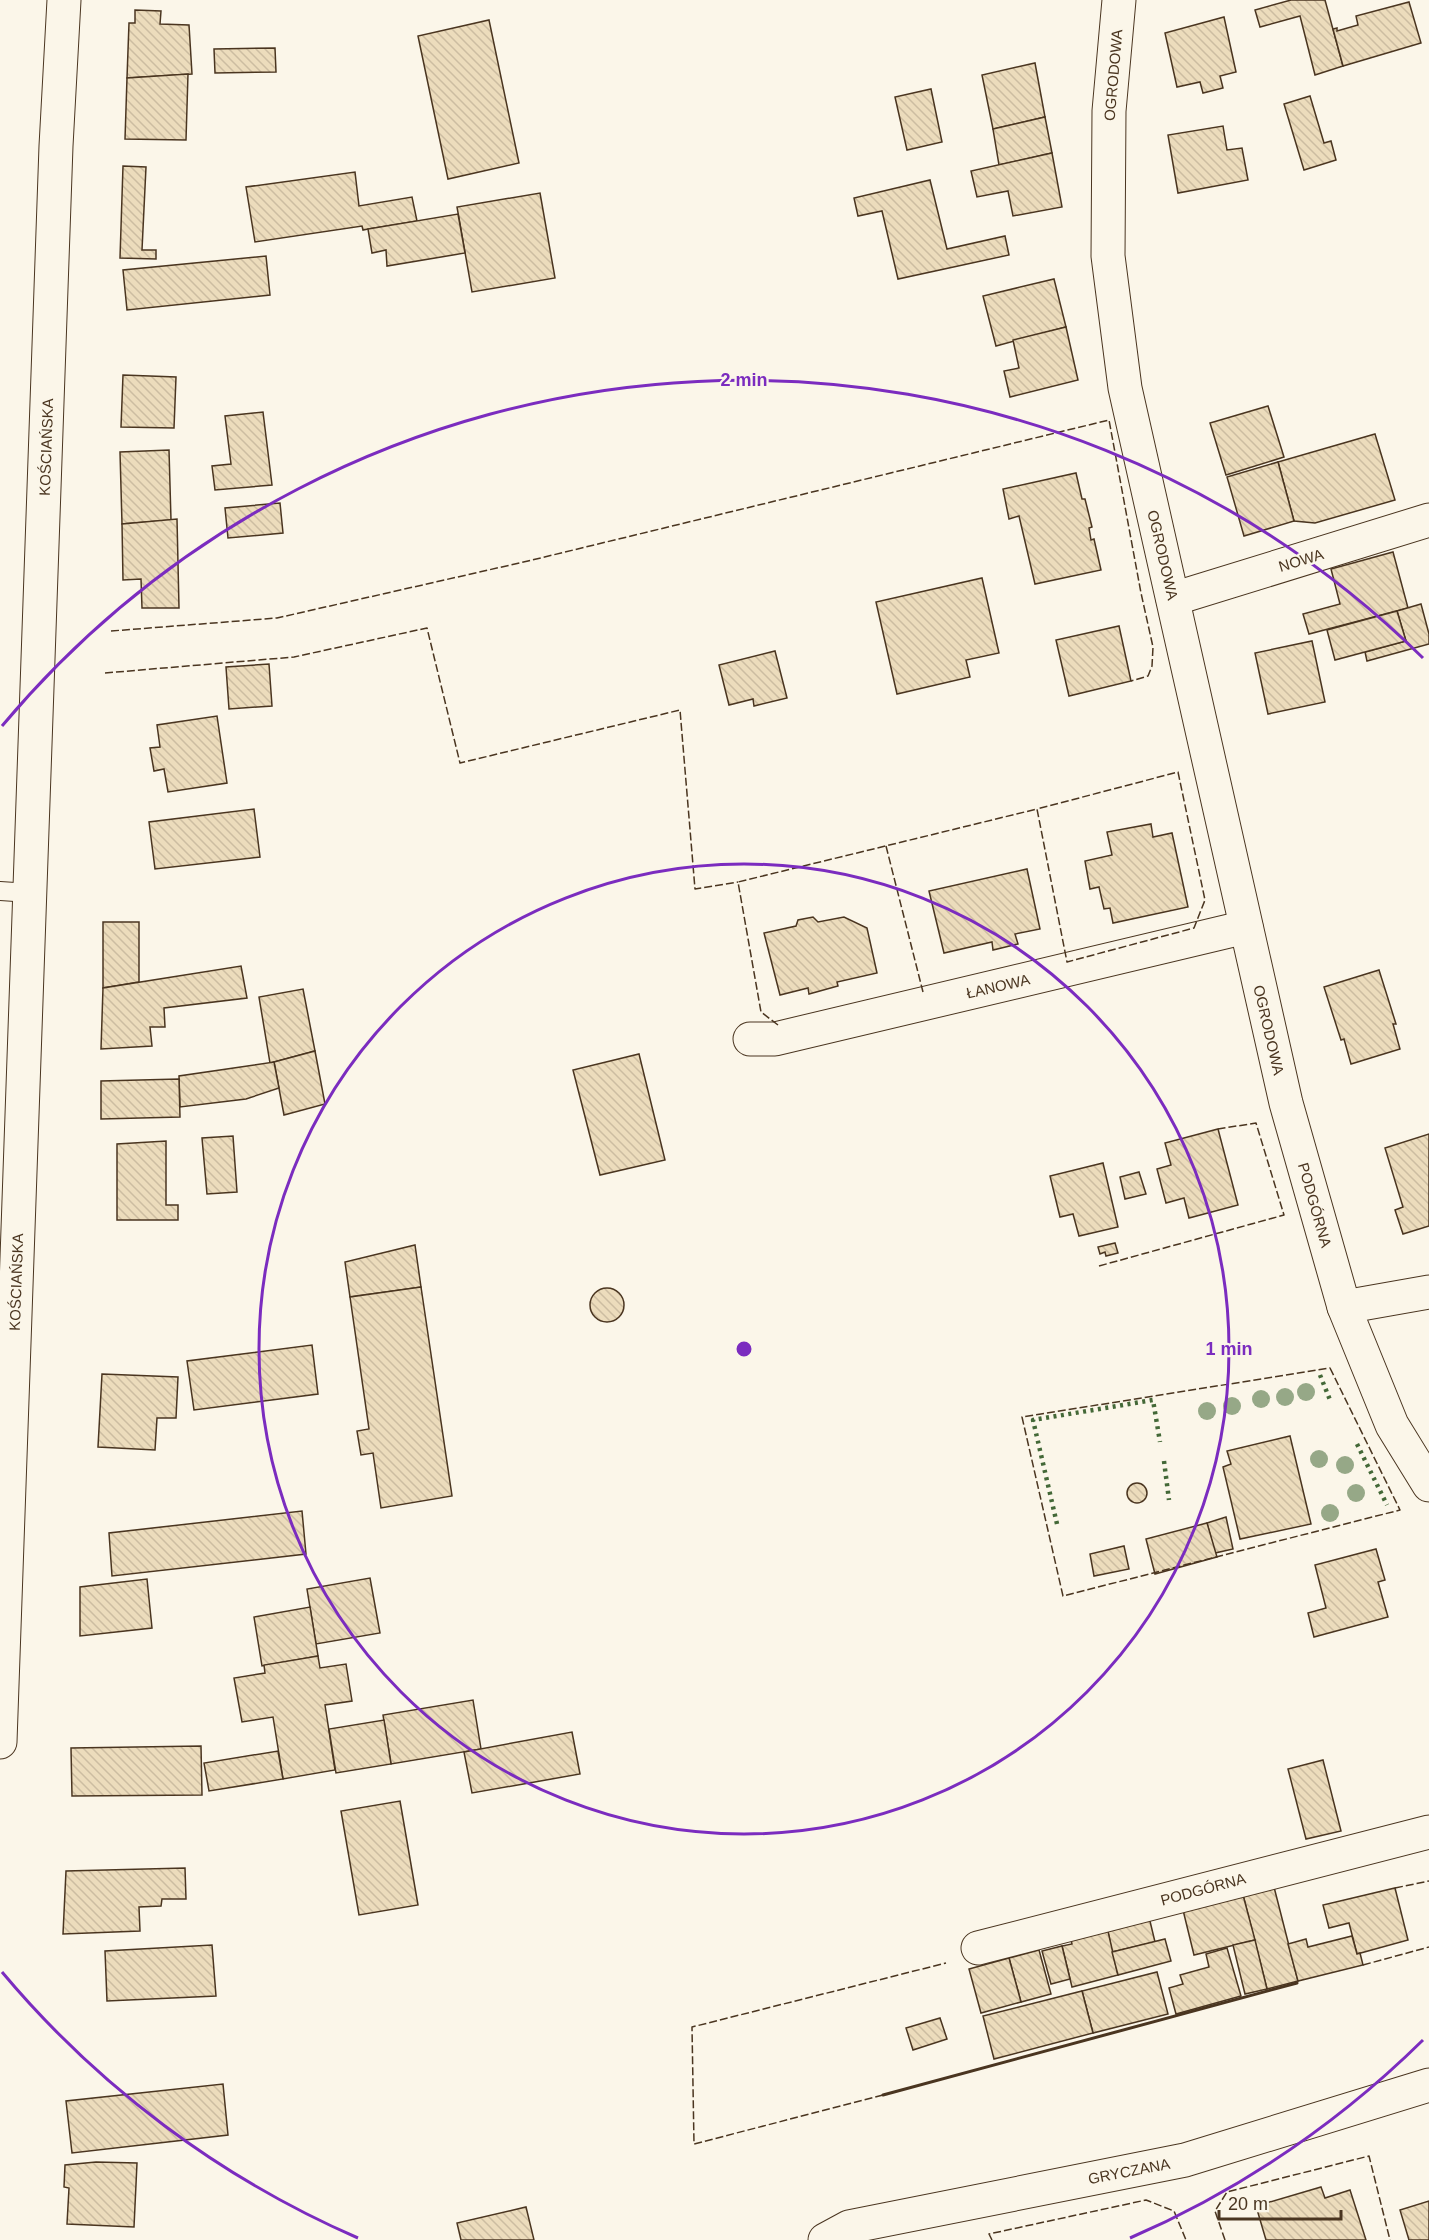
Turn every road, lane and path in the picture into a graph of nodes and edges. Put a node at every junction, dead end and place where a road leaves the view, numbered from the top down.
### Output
1 (64, 0) edge
2 (1119, 0) edge
3 (1429, 520) edge
4 (1173, 599) junction
5 (15, 892) edge
6 (1246, 927) junction
7 (750, 1039) dead end
8 (1286, 1103) joint
9 (1429, 1292) edge
10 (1344, 1307) junction
11 (1429, 1485) edge
12 (0, 1742) edge
13 (1429, 1832) edge
14 (978, 1948) dead end
15 (1429, 2085) edge
16 (825, 2240) edge

1 - 5 street, KOŚCIAŃSKA
2 - 4 street, OGRODOWA
3 - 4 street, NOWA
4 - 6 street, OGRODOWA
5 - 12 street, KOŚCIAŃSKA
6 - 7 street, ŁANOWA
6 - 8 street, OGRODOWA
8 - 10 street, PODGÓRNA
9 - 10 street
10 - 11 street, PODGÓRNA
13 - 14 street, PODGÓRNA
15 - 16 street, GRYCZANA

